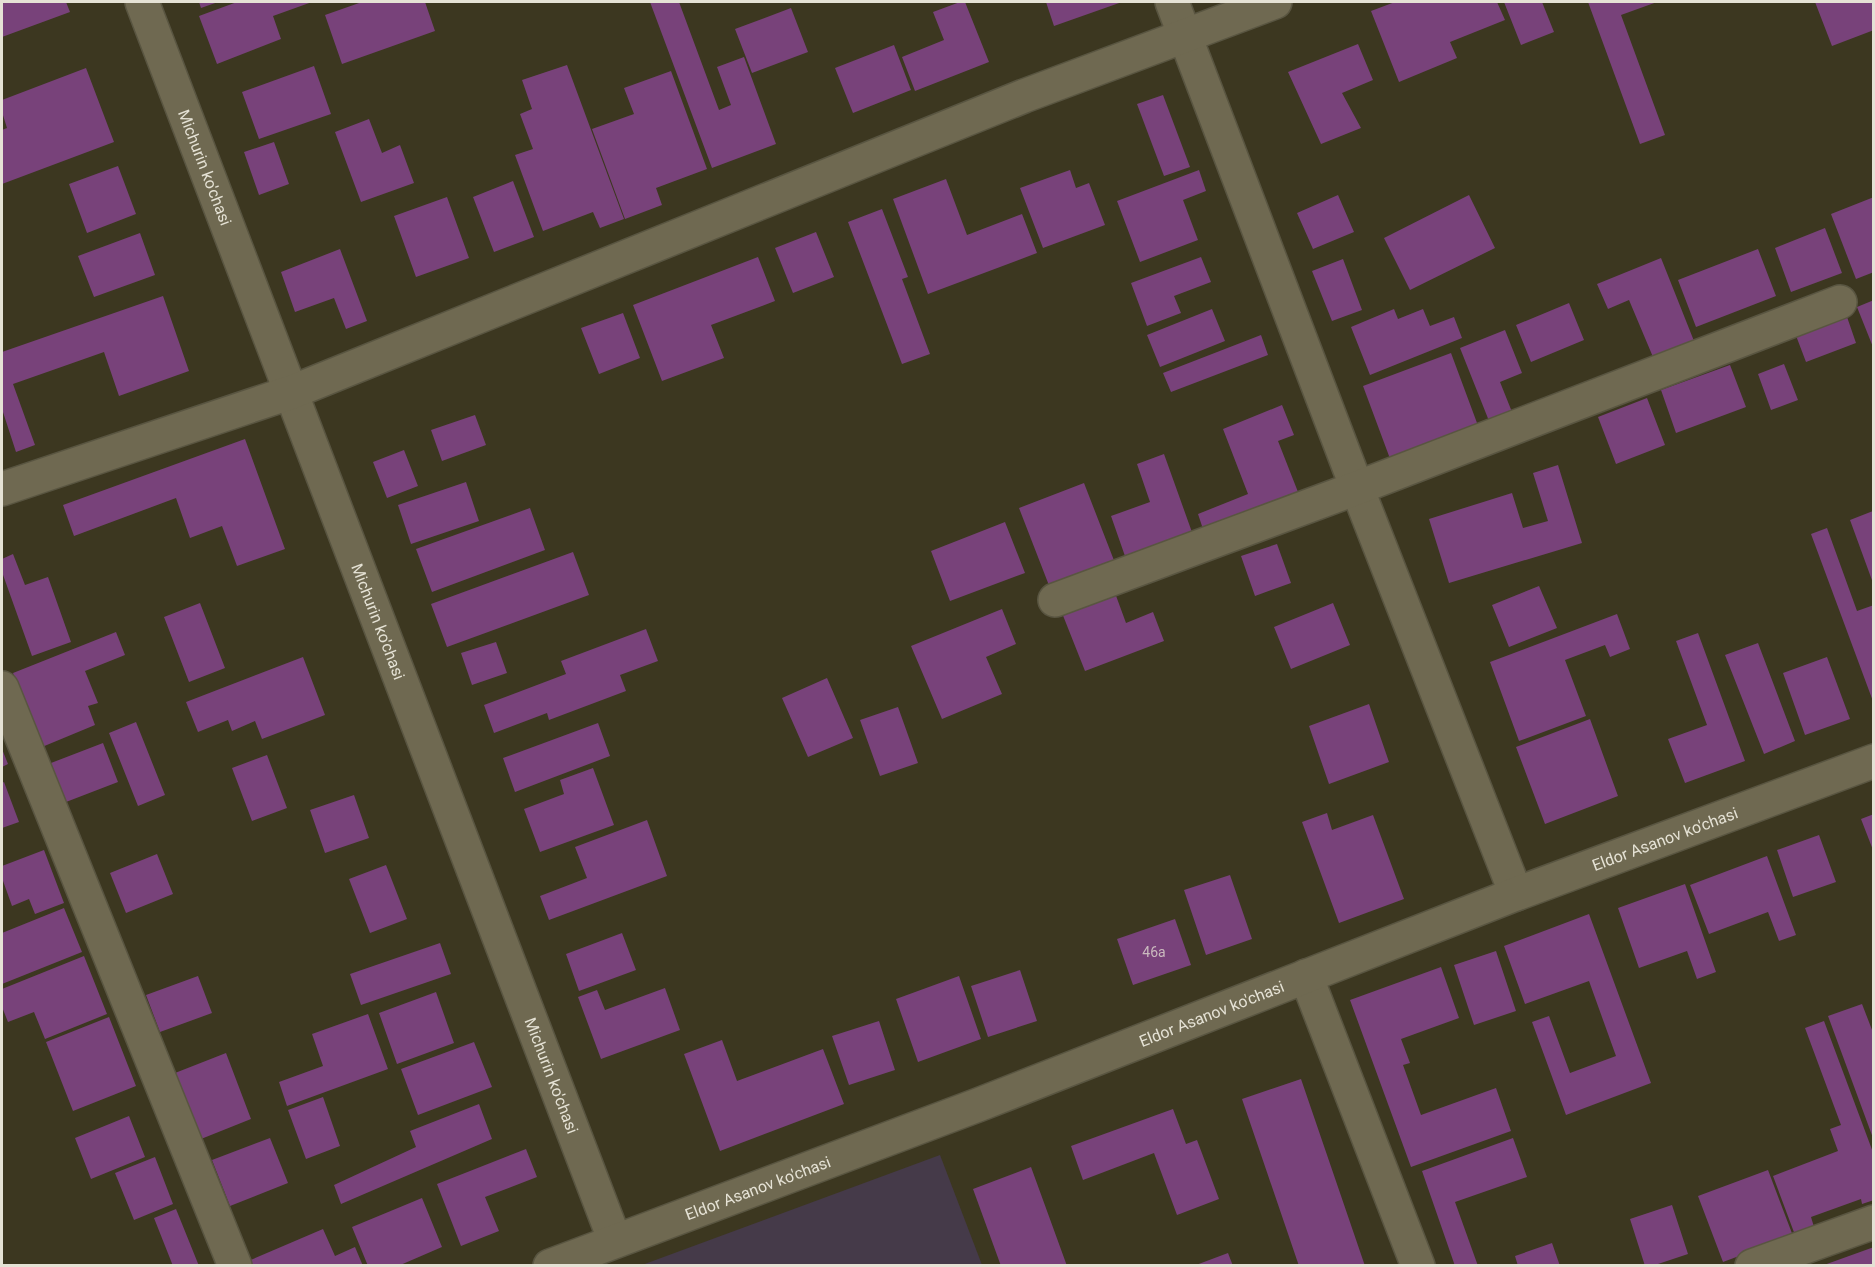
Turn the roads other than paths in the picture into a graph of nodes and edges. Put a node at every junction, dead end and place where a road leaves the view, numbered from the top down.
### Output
1 (142, 2) edge
2 (1172, 2) edge
3 (1275, 2) edge
4 (1186, 37) junction
5 (1840, 302) dead end
6 (292, 392) junction
7 (1357, 488) junction
8 (2, 489) edge
9 (1054, 600) dead end
10 (2, 688) edge
11 (1874, 761) edge
12 (1516, 894) junction
13 (1306, 976) junction
14 (1874, 1222) edge
15 (615, 1241) junction
16 (235, 1266) edge
17 (550, 1266) edge
18 (1418, 1266) edge
19 (1752, 1266) edge

1 - 6 street, Michurin ko'chasi
2 - 4 street
3 - 4 street
4 - 6 street
4 - 7 street
5 - 7 street
6 - 8 street
6 - 15 street, Michurin ko'chasi
7 - 9 street
7 - 12 street
10 - 16 street
11 - 12 street, Eldor Asanov ko'chasi
12 - 13 street, Eldor Asanov ko'chasi
13 - 15 street, Eldor Asanov ko'chasi
13 - 18 street
14 - 19 street
15 - 17 street, Eldor Asanov ko'chasi

